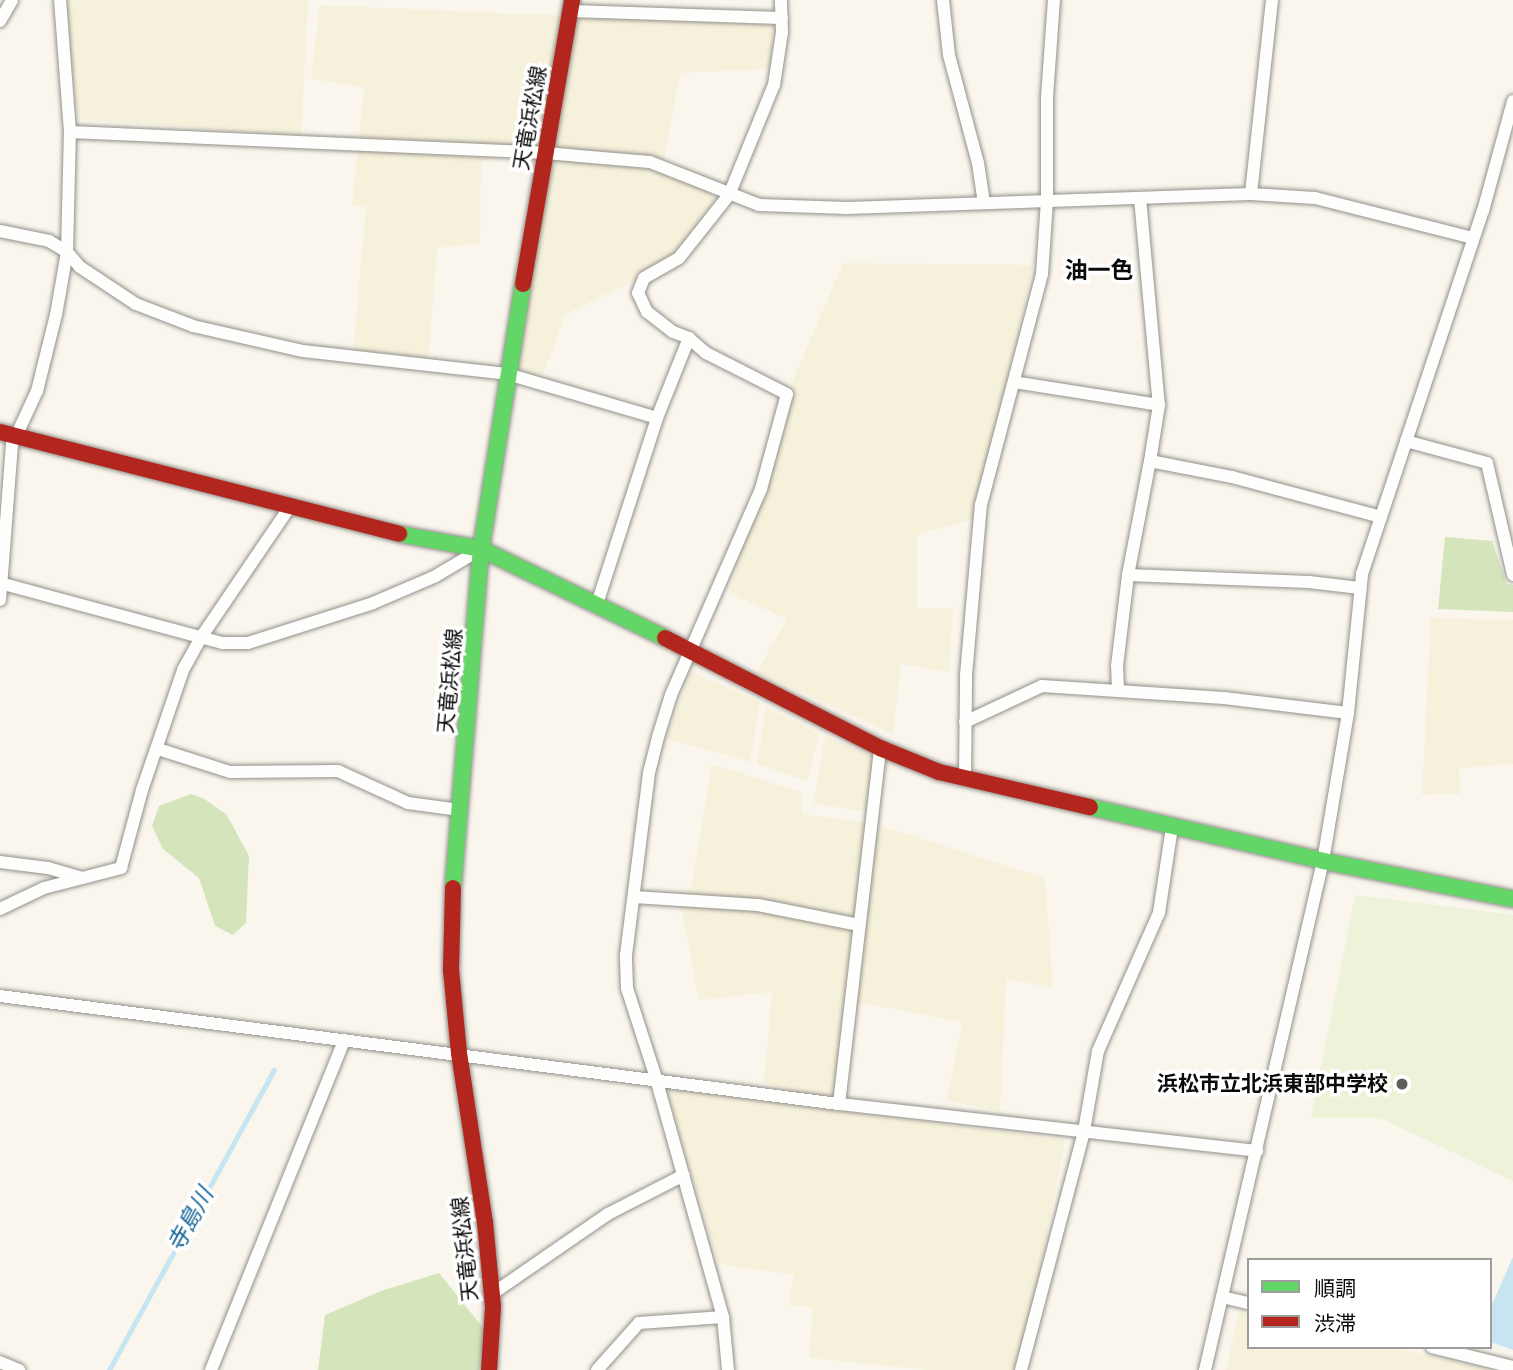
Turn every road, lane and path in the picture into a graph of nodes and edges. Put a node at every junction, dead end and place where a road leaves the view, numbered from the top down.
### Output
1 (12, 0) edge
2 (60, 0) edge
3 (781, 0) edge
4 (943, 0) edge
5 (1054, 0) edge
6 (1272, 0) edge
7 (571, 6) edge
8 (782, 18) junction
9 (0, 21) edge
10 (1513, 101) edge
11 (70, 132) junction
12 (545, 153) junction
13 (1251, 194) junction
14 (729, 195) junction
15 (1140, 198) junction
16 (1047, 200) junction
17 (984, 203) junction
18 (0, 231) edge
19 (1473, 238) junction
20 (66, 252) junction
21 (689, 338) junction
22 (507, 374) junction
23 (1014, 382) junction
24 (1159, 405) junction
25 (657, 418) junction
26 (0, 432) edge
27 (17, 435) junction
28 (1406, 441) junction
29 (1150, 461) junction
30 (291, 505) junction
31 (1381, 517) junction
32 (481, 549) junction
33 (1128, 575) junction
34 (1513, 575) edge
35 (1, 584) edge
36 (1360, 588) junction
37 (0, 600) edge
38 (597, 604) junction
39 (202, 636) junction
40 (689, 650) junction
41 (1118, 691) junction
42 (1348, 713) junction
43 (965, 722) junction
44 (880, 748) junction
45 (158, 749) junction
46 (965, 779) junction
47 (460, 810) junction
48 (1172, 827) junction
49 (1323, 861) junction
50 (0, 862) edge
51 (83, 878) junction
52 (634, 897) junction
53 (1513, 899) edge
54 (0, 909) edge
55 (859, 925) junction
56 (0, 996) edge
57 (344, 1040) junction
58 (459, 1053) junction
59 (656, 1078) junction
60 (839, 1104) junction
61 (1084, 1131) junction
62 (1257, 1151) junction
63 (684, 1175) junction
64 (492, 1294) junction
65 (1222, 1297) junction
66 (1247, 1303) edge
67 (723, 1317) junction
68 (1440, 1349) edge
69 (0, 1362) edge
70 (1513, 1367) edge
71 (19, 1370) edge
72 (211, 1370) edge
73 (489, 1370) edge
74 (597, 1370) edge
75 (728, 1370) edge
76 (1021, 1370) edge
77 (1205, 1370) edge

1 - 9 street
2 - 11 street
3 - 8 street
4 - 17 street
5 - 16 street
6 - 13 street
7 - 8 street
7 - 12 street, 天竜浜松線
8 - 14 street
10 - 19 street
11 - 12 street
11 - 20 street
12 - 14 street
12 - 22 street, 天竜浜松線
13 - 15 street
13 - 19 street
14 - 17 street
14 - 21 street
15 - 16 street
15 - 24 street
16 - 17 street
16 - 23 street
18 - 20 street
19 - 28 street
20 - 22 street
20 - 27 street
21 - 25 street
21 - 40 street
22 - 25 street
22 - 32 street, 天竜浜松線
23 - 24 street
23 - 43 street
24 - 29 street
25 - 38 street
26 - 27 street
27 - 30 street
27 - 35 street
28 - 31 street
28 - 34 street
29 - 31 street
29 - 33 street
30 - 32 street
30 - 39 street
31 - 36 street
32 - 38 street
32 - 39 street
32 - 47 street, 天竜浜松線
33 - 36 street
33 - 41 street
35 - 37 street
35 - 39 street
36 - 42 street
38 - 40 street
39 - 45 street
40 - 44 street
40 - 52 street
41 - 42 street
41 - 43 street
42 - 49 street
43 - 46 street
44 - 46 street
44 - 55 street
45 - 47 street
45 - 51 street
46 - 48 street
47 - 58 street, 天竜浜松線
48 - 49 street
48 - 61 street
49 - 53 street
49 - 62 street
50 - 51 street
51 - 54 street
52 - 55 street
52 - 59 street
55 - 60 street
56 - 57 street
57 - 58 street
57 - 72 street
58 - 59 street
58 - 64 street, 天竜浜松線
59 - 60 street
59 - 63 street
60 - 61 street
61 - 62 street
61 - 76 street
62 - 65 street
63 - 64 street
63 - 67 street
64 - 73 street, 天竜浜松線
65 - 66 street
65 - 77 street
67 - 74 street
67 - 75 street
68 - 70 street
69 - 71 street

